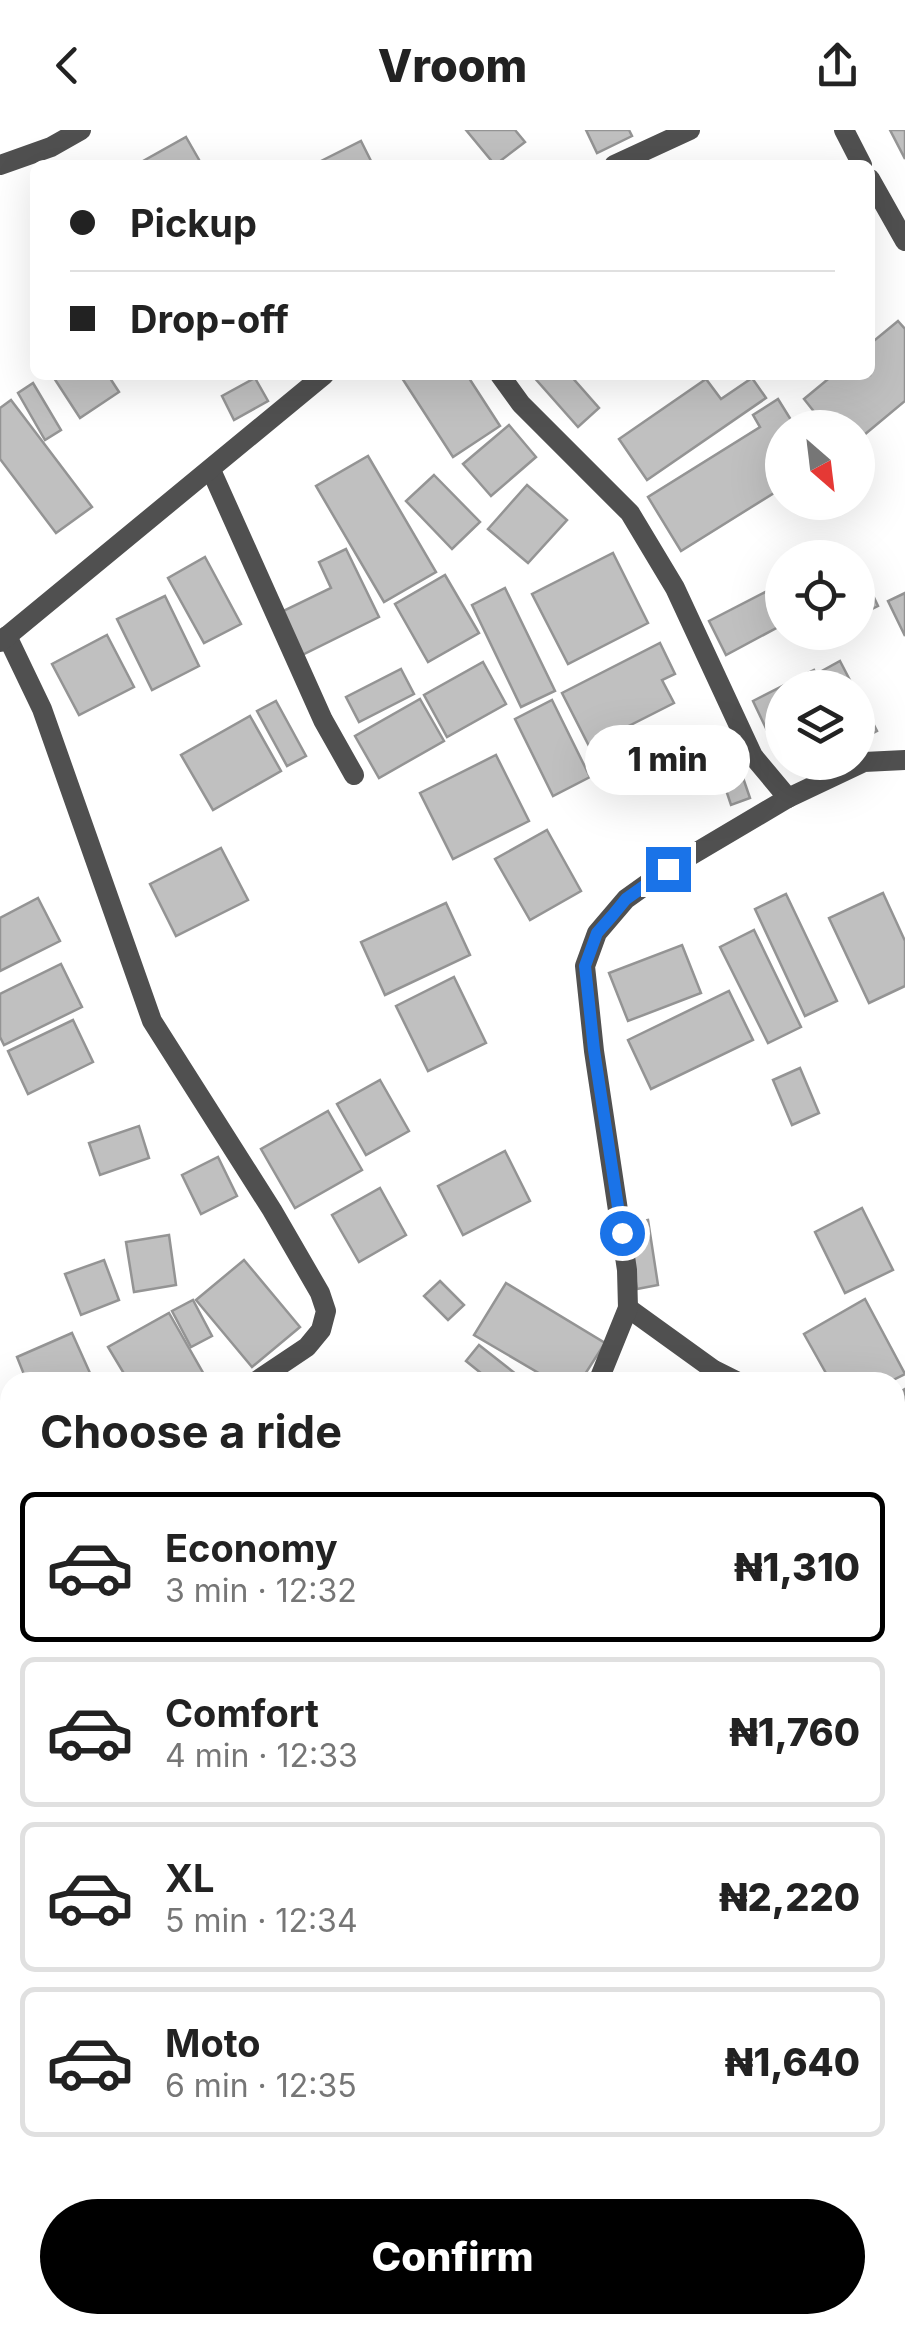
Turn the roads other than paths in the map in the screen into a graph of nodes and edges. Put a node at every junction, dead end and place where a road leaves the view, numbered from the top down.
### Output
1 (80, 130) edge
2 (690, 130) edge
3 (844, 130) edge
4 (625, 160) edge
5 (859, 160) edge
6 (0, 165) edge
7 (875, 188) edge
8 (905, 241) edge
9 (318, 380) edge
10 (504, 380) edge
11 (211, 470) junction
12 (4, 639) edge
13 (905, 760) edge
14 (354, 775) dead end
15 (788, 798) junction
16 (628, 1308) junction
17 (271, 1372) edge
18 (602, 1372) edge
19 (718, 1372) edge

1 - 6 street
2 - 4 street
3 - 5 street
7 - 8 street
9 - 11 street
10 - 15 street
11 - 12 street
11 - 14 street
12 - 17 street
13 - 15 street
15 - 16 street
16 - 18 street
16 - 19 street

